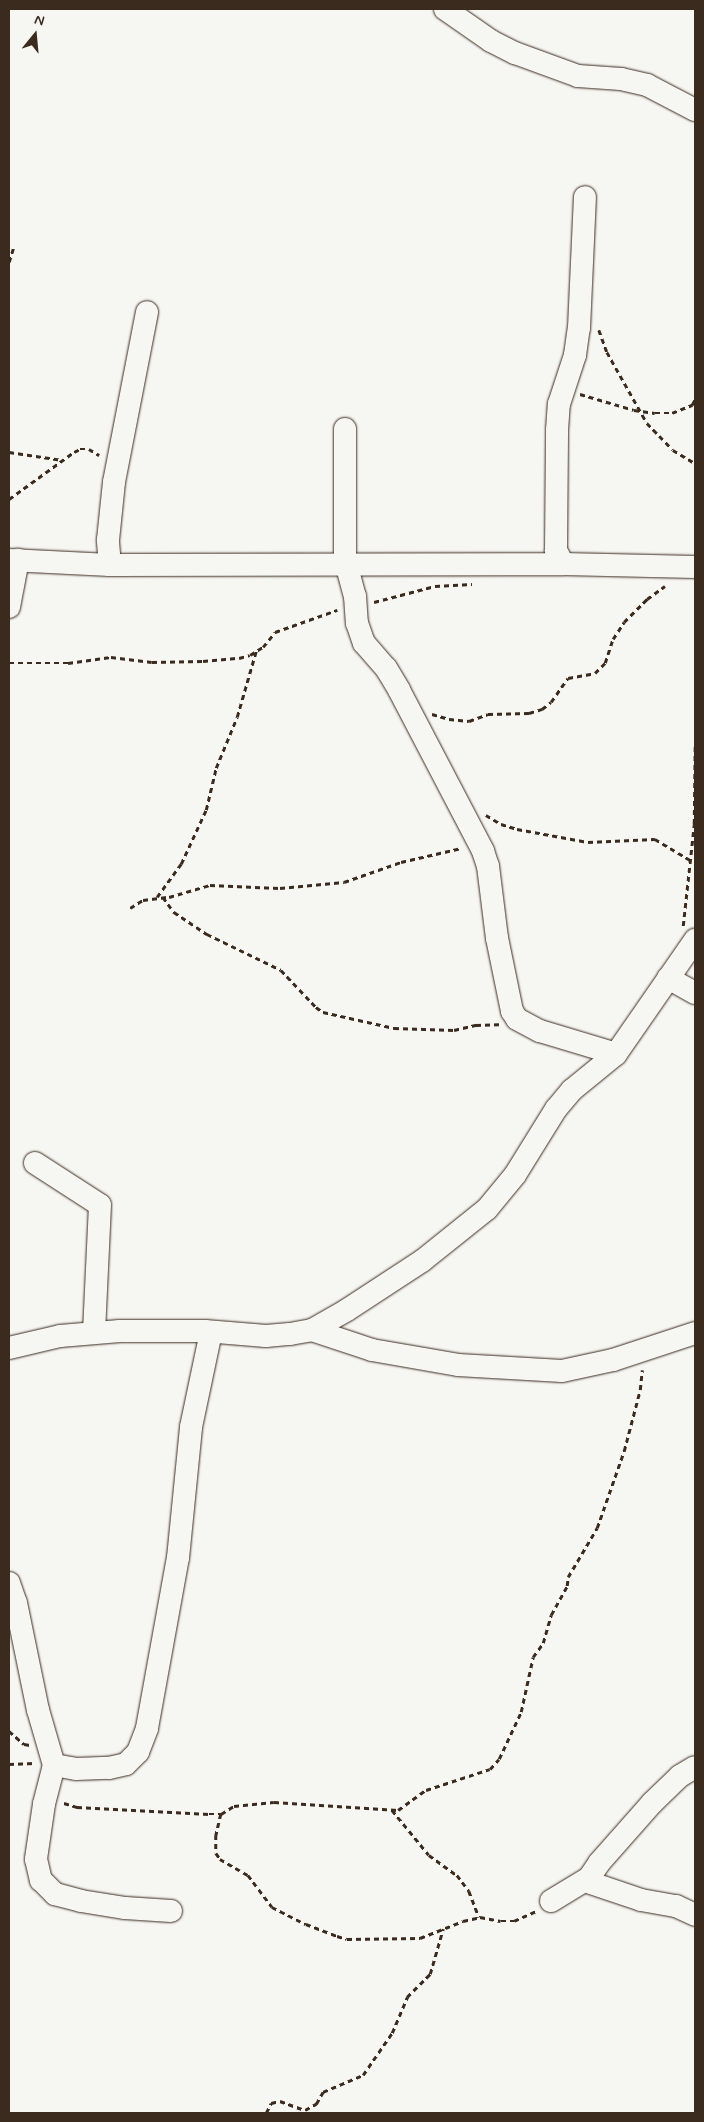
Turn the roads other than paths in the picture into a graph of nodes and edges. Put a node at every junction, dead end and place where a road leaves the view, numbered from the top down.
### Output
1 (445, 9) edge
2 (695, 110) edge
3 (585, 197) dead end
4 (146, 312) dead end
5 (345, 429) dead end
6 (14, 560) edge
7 (563, 564) junction
8 (110, 566) junction
9 (346, 567) junction
10 (695, 568) edge
11 (9, 607) edge
12 (689, 934) edge
13 (668, 978) junction
14 (695, 993) edge
15 (616, 1054) junction
16 (35, 1163) dead end
17 (312, 1330) junction
18 (94, 1332) junction
19 (211, 1332) junction
20 (695, 1333) edge
21 (9, 1348) edge
22 (9, 1584) edge
23 (695, 1767) edge
24 (52, 1770) junction
25 (585, 1881) junction
26 (551, 1901) road end
27 (171, 1911) dead end
28 (695, 1915) edge

1 - 2 street
3 - 7 street
4 - 8 street
5 - 9 street
6 - 8 street
6 - 11 street
7 - 9 street
7 - 10 street
8 - 9 street
9 - 15 street
12 - 13 street
13 - 14 street
13 - 15 street
15 - 17 street
16 - 18 street
17 - 19 street
17 - 20 street
18 - 19 street
18 - 21 street
19 - 24 street
22 - 24 street
23 - 25 street
24 - 27 street
25 - 26 street
25 - 28 street

